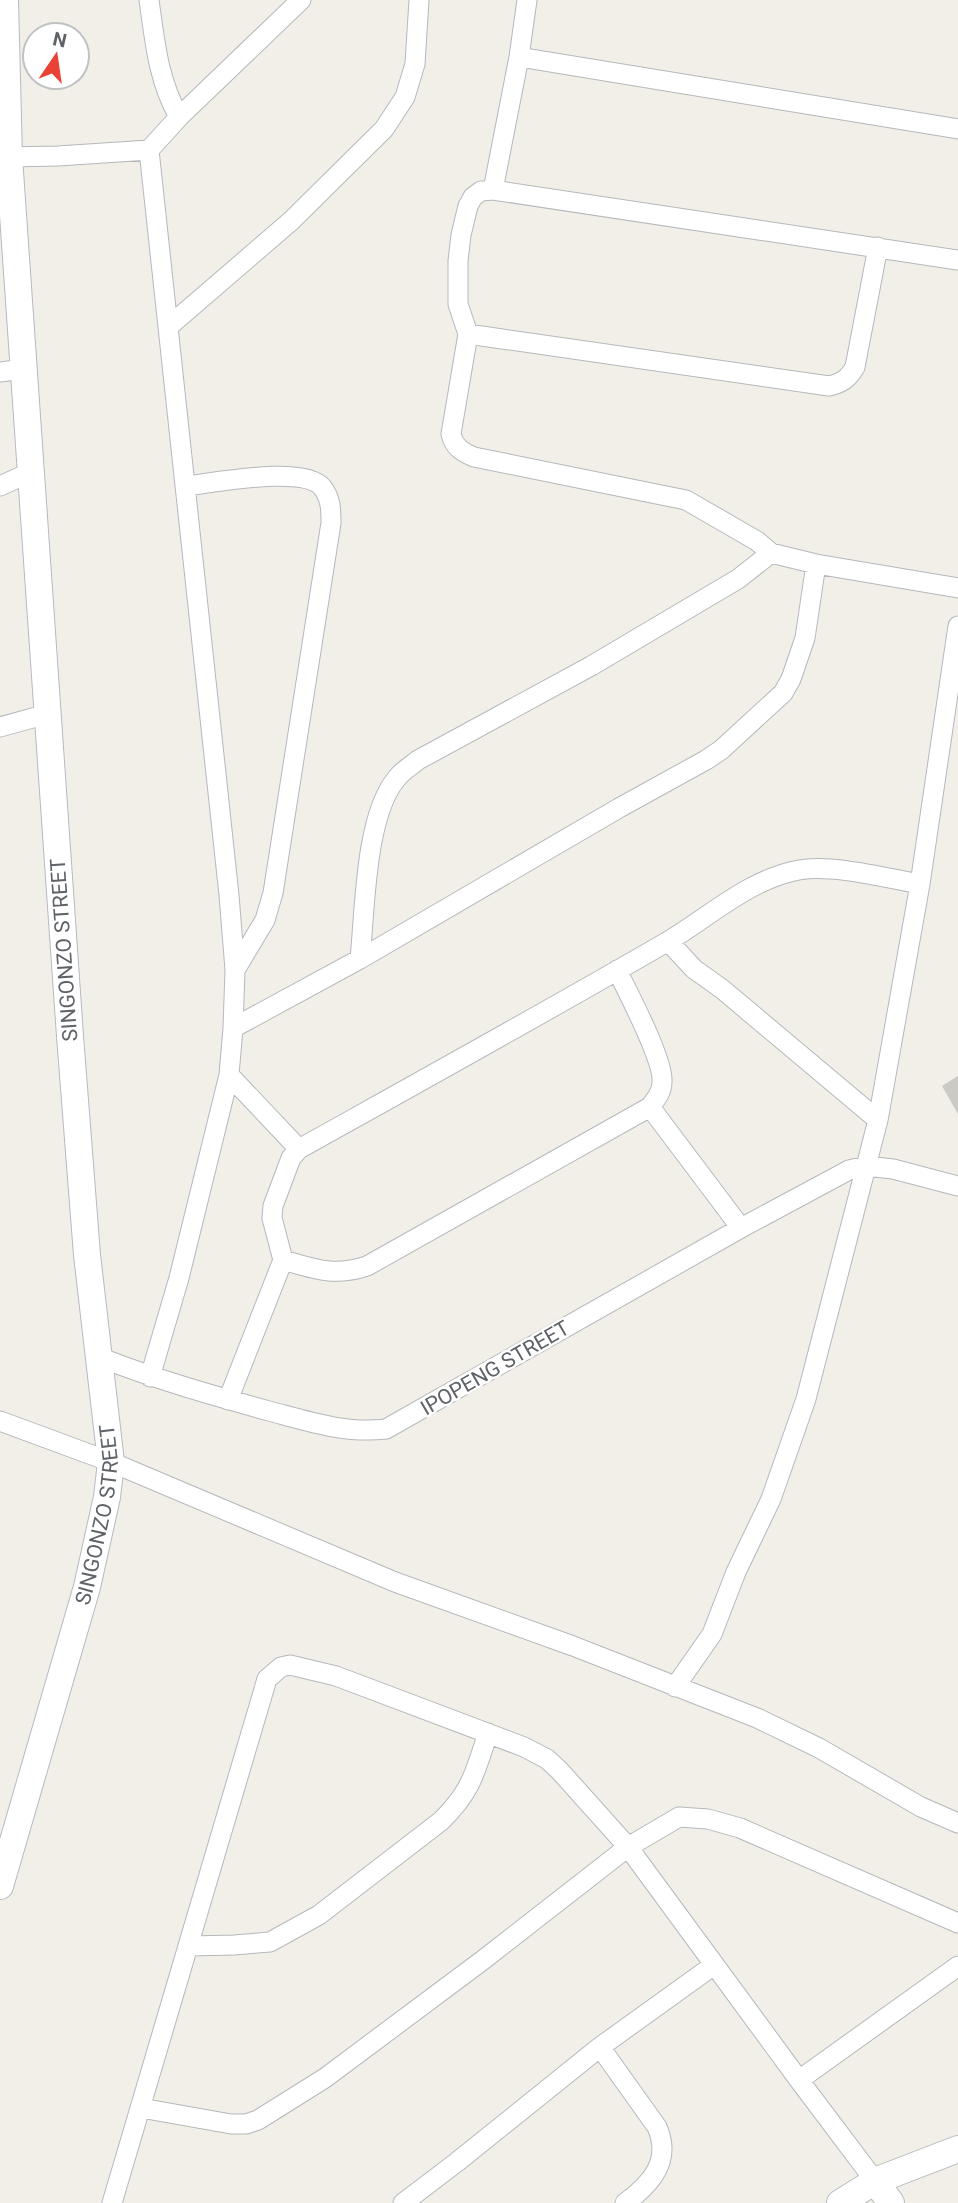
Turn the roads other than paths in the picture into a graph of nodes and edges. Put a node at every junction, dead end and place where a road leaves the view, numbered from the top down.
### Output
1 (5, 0) edge
2 (149, 0) edge
3 (301, 0) edge
4 (419, 0) edge
5 (527, 0) edge
6 (519, 57) junction
7 (179, 117) junction
8 (958, 129) edge
9 (149, 150) junction
10 (9, 157) junction
11 (493, 190) junction
12 (878, 247) junction
13 (958, 260) edge
14 (168, 327) junction
15 (468, 334) junction
16 (11, 370) edge
17 (31, 472) junction
18 (0, 486) edge
19 (185, 486) junction
20 (771, 553) junction
21 (816, 564) junction
22 (958, 588) edge
23 (958, 626) edge
24 (47, 714) junction
25 (0, 727) edge
26 (920, 884) junction
27 (667, 941) junction
28 (360, 959) junction
29 (235, 970) junction
30 (617, 970) junction
31 (233, 1028) junction
32 (229, 1075) junction
33 (650, 1107) junction
34 (878, 1120) junction
35 (299, 1149) junction
36 (866, 1166) junction
37 (958, 1186) edge
38 (741, 1228) junction
39 (283, 1259) junction
40 (99, 1357) junction
41 (150, 1377) junction
42 (228, 1399) junction
43 (0, 1420) edge
44 (111, 1462) junction
45 (675, 1687) junction
46 (488, 1733) junction
47 (958, 1823) edge
48 (628, 1847) junction
49 (0, 1886) edge
50 (958, 1923) edge
51 (190, 1945) junction
52 (714, 1965) junction
53 (958, 1966) edge
54 (600, 2047) junction
55 (799, 2080) junction
56 (141, 2108) junction
57 (958, 2149) edge
58 (875, 2181) junction
59 (113, 2203) edge
60 (402, 2203) edge
61 (625, 2203) edge
62 (840, 2203) edge
63 (891, 2203) edge

1 - 10 street, SINGONZO STREET
2 - 7 street
3 - 7 street
4 - 14 street
5 - 6 street
6 - 8 street
6 - 11 street
7 - 9 street
9 - 10 street
9 - 14 street
10 - 16 street, SINGONZO STREET
11 - 12 street
11 - 15 street
12 - 13 street
12 - 15 street
14 - 19 street
15 - 20 street
16 - 17 street, SINGONZO STREET
17 - 18 street
17 - 24 street, SINGONZO STREET
19 - 29 street
19 - 29 street
20 - 21 street
20 - 28 street
21 - 22 street
21 - 28 street
23 - 26 street
24 - 25 street
24 - 40 street, SINGONZO STREET
26 - 27 street
26 - 34 street
27 - 30 street
27 - 34 street
28 - 31 street
29 - 31 street
30 - 33 street
30 - 35 street
31 - 32 street
32 - 35 street
32 - 41 street
33 - 38 street
33 - 39 street
34 - 36 street
35 - 39 street
36 - 37 street
36 - 38 street, IPOPENG STREET
36 - 45 street
38 - 42 street, IPOPENG STREET
39 - 42 street
40 - 41 street, IPOPENG STREET
40 - 44 street, SINGONZO STREET
41 - 42 street, IPOPENG STREET
43 - 44 street
44 - 45 street
44 - 49 street, SINGONZO STREET
45 - 47 street
46 - 48 street
46 - 51 street
46 - 51 street
48 - 50 street
48 - 52 street
48 - 56 street
51 - 56 street
52 - 54 street
52 - 55 street
53 - 55 street
54 - 60 street
54 - 61 street
55 - 58 street
56 - 59 street
57 - 58 street
58 - 62 street
58 - 63 street

